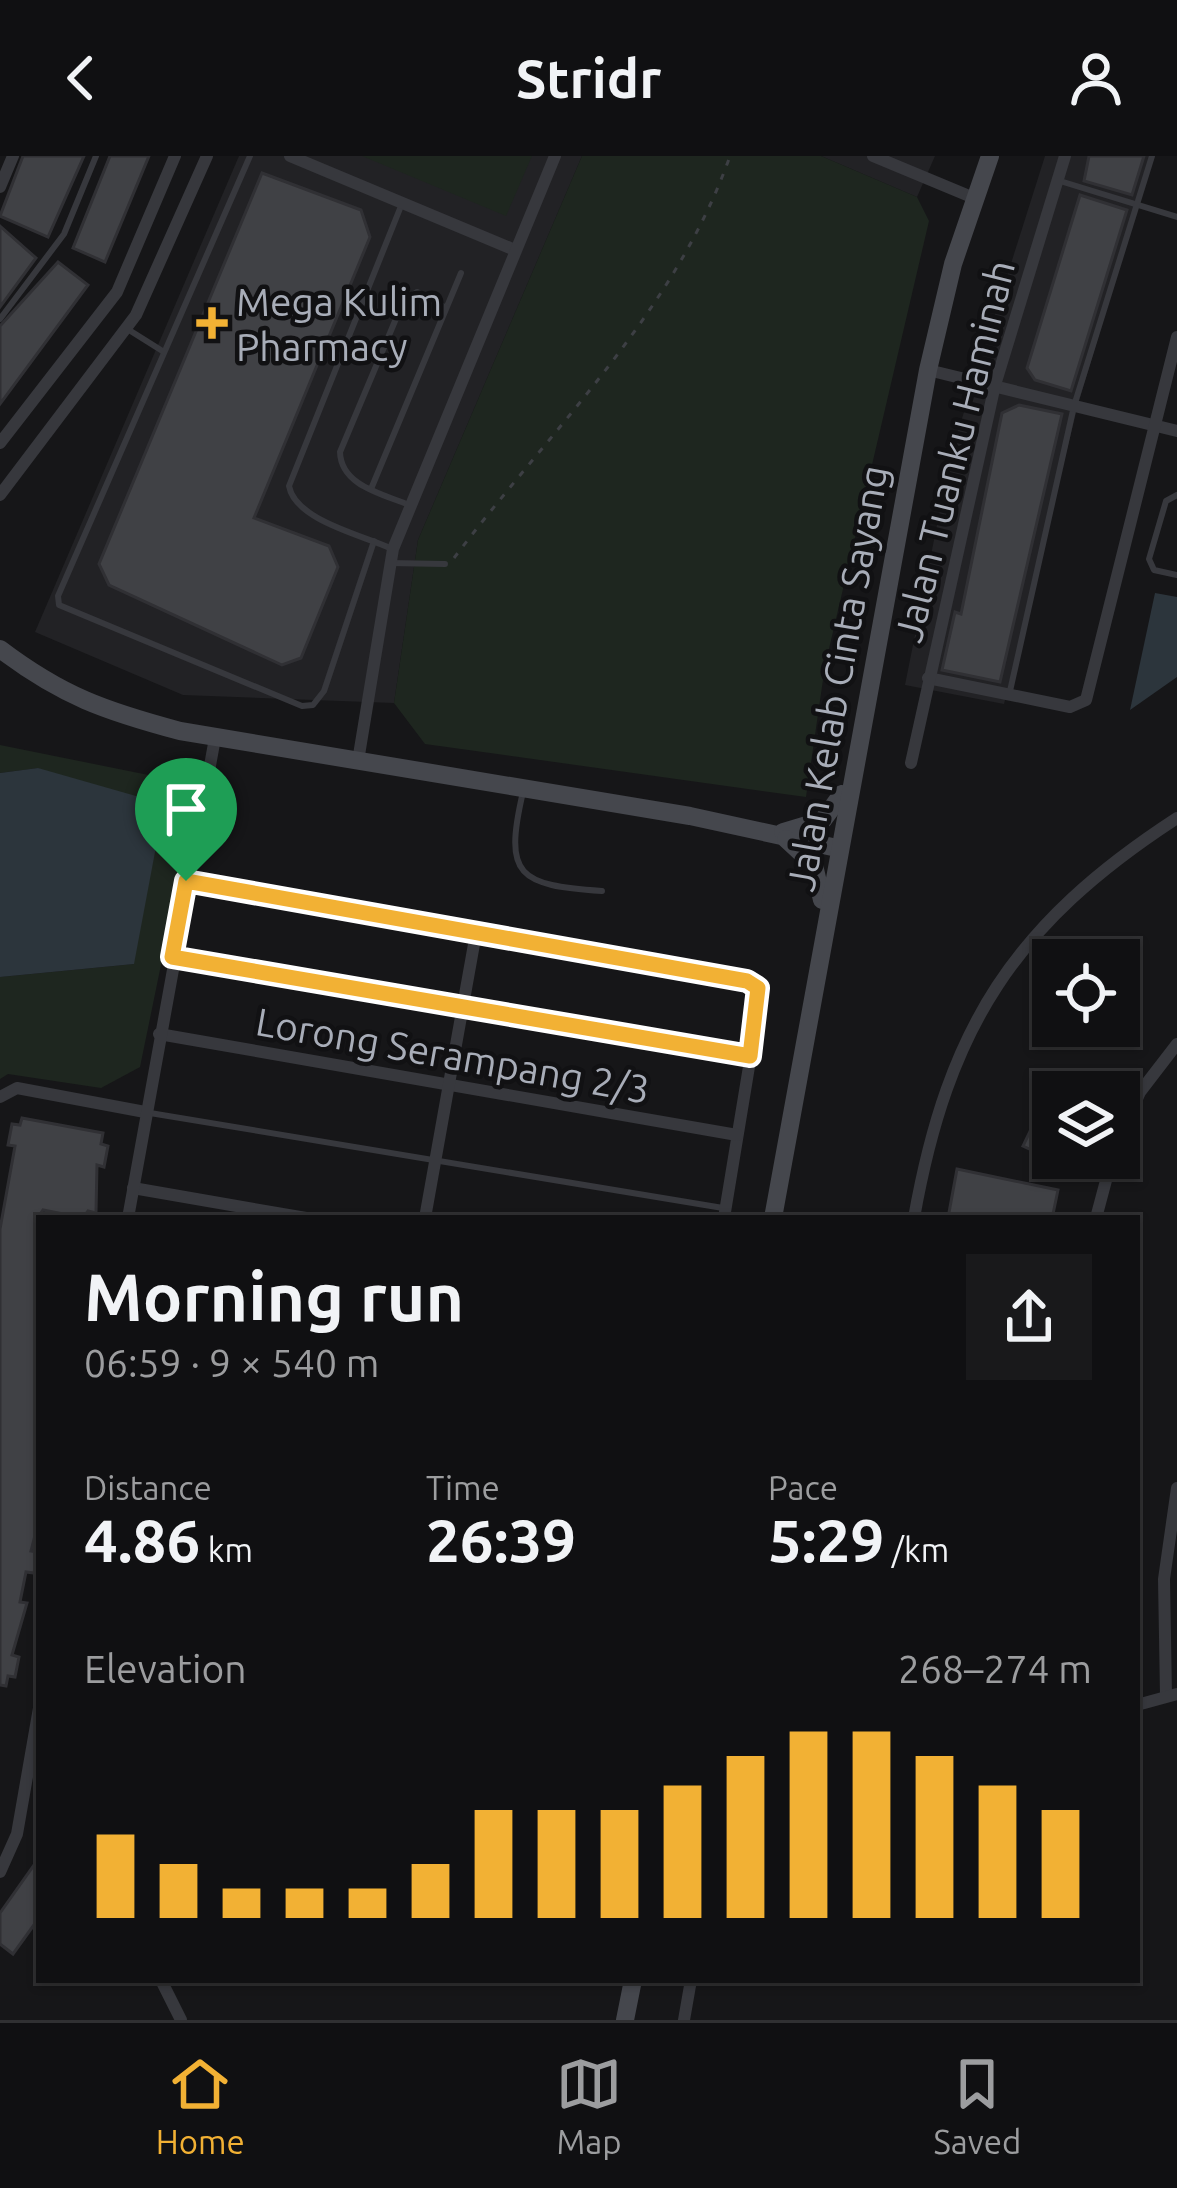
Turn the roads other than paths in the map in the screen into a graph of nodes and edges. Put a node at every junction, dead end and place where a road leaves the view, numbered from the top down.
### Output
1 (13, 156) edge
2 (96, 156) edge
3 (175, 156) edge
4 (207, 156) edge
5 (250, 156) edge
6 (290, 156) edge
7 (555, 156) edge
8 (990, 156) edge
9 (1065, 156) edge
10 (1152, 156) edge
11 (877, 157) edge
12 (1058, 180) junction
13 (0, 188) edge
14 (974, 198) junction
15 (403, 203) junction
16 (1136, 204) junction
17 (1177, 217) edge
18 (515, 250) junction
19 (461, 273) dead end
20 (446, 308) junction
21 (0, 319) edge
22 (126, 328) junction
23 (1177, 337) edge
24 (165, 353) junction
25 (928, 370) junction
26 (995, 385) junction
27 (1074, 406) junction
28 (1151, 426) junction
29 (1177, 431) edge
30 (0, 443) edge
31 (370, 489) junction
32 (0, 495) edge
33 (1177, 495) edge
34 (410, 505) junction
35 (374, 541) junction
36 (391, 556) junction
37 (446, 564) road end
38 (1177, 575) edge
39 (0, 649) edge
40 (928, 678) junction
41 (1009, 694) junction
42 (215, 738) junction
43 (358, 761) junction
44 (911, 763) dead end
45 (851, 771) junction
46 (524, 788) junction
47 (1172, 821) edge
48 (778, 833) junction
49 (1177, 838) edge
50 (837, 848) junction
51 (186, 881) junction
52 (602, 891) dead end
53 (476, 933) junction
54 (824, 934) junction
55 (172, 957) junction
56 (462, 1007) junction
57 (159, 1034) junction
58 (1177, 1044) edge
59 (750, 1056) junction
60 (448, 1086) junction
61 (1140, 1092) edge
62 (0, 1097) edge
63 (145, 1112) junction
64 (737, 1135) junction
65 (434, 1162) junction
66 (1106, 1179) edge
67 (133, 1188) junction
68 (725, 1213) edge
69 (128, 1215) edge
70 (289, 1215) edge
71 (425, 1215) edge
72 (774, 1215) edge
73 (915, 1215) edge
74 (1097, 1215) edge
75 (1177, 1488) edge
76 (1172, 1695) edge
77 (1140, 1704) edge
78 (36, 1724) edge
79 (0, 1872) edge
80 (162, 1983) edge
81 (632, 1983) edge
82 (690, 1983) edge
83 (181, 2020) edge
84 (626, 2020) edge
85 (684, 2020) edge

1 - 13 street
2 - 21 lane
3 - 30 street
4 - 22 street
5 - 24 lane
6 - 15 street
7 - 18 street
8 - 14 main road, Jalan Kelab Cinta Sayang
9 - 12 street, Jalan Tuanku Haminah
10 - 16 lane
11 - 14 street
12 - 16 lane
12 - 26 street, Jalan Tuanku Haminah
14 - 25 main road, Jalan Kelab Cinta Sayang
15 - 18 street
15 - 35 lane
16 - 17 lane
16 - 27 lane
18 - 34 street
19 - 20 lane
20 - 31 lane
20 - 31 lane
22 - 24 lane
22 - 32 street
23 - 28 street
24 - 35 lane
25 - 26 street
25 - 45 main road, Jalan Kelab Cinta Sayang
26 - 27 street
26 - 40 street, Jalan Tuanku Haminah
27 - 28 street
27 - 41 lane
28 - 29 street
28 - 41 street
31 - 34 lane
33 - 38 lane
34 - 36 street
35 - 36 lane
36 - 37 lane
36 - 43 street
39 - 42 main road
40 - 41 street
40 - 44 street, Jalan Tuanku Haminah
42 - 43 main road
42 - 51 street
43 - 46 main road
45 - 48 main road
45 - 50 main road, Jalan Kelab Cinta Sayang
46 - 48 main road
46 - 52 lane
47 - 49 street
47 - 73 street
48 - 50 main road
48 - 54 main road
50 - 54 main road, Jalan Kelab Cinta Sayang
51 - 53 street
51 - 55 street
53 - 56 street
53 - 59 street
54 - 72 main road, Jalan Kelab Cinta Sayang
55 - 56 lane
55 - 57 street
56 - 59 lane
56 - 60 street
57 - 60 street, Lorong Serampang 2/3
57 - 63 street
58 - 61 street
59 - 64 street
60 - 64 street, Lorong Serampang 2/3
60 - 65 street
62 - 63 street
63 - 65 lane
63 - 67 street
64 - 68 street
65 - 68 lane
65 - 71 street
66 - 74 street
67 - 69 street
67 - 70 street
75 - 76 street
76 - 77 street
78 - 79 street
80 - 83 street
81 - 84 main road
82 - 85 street

